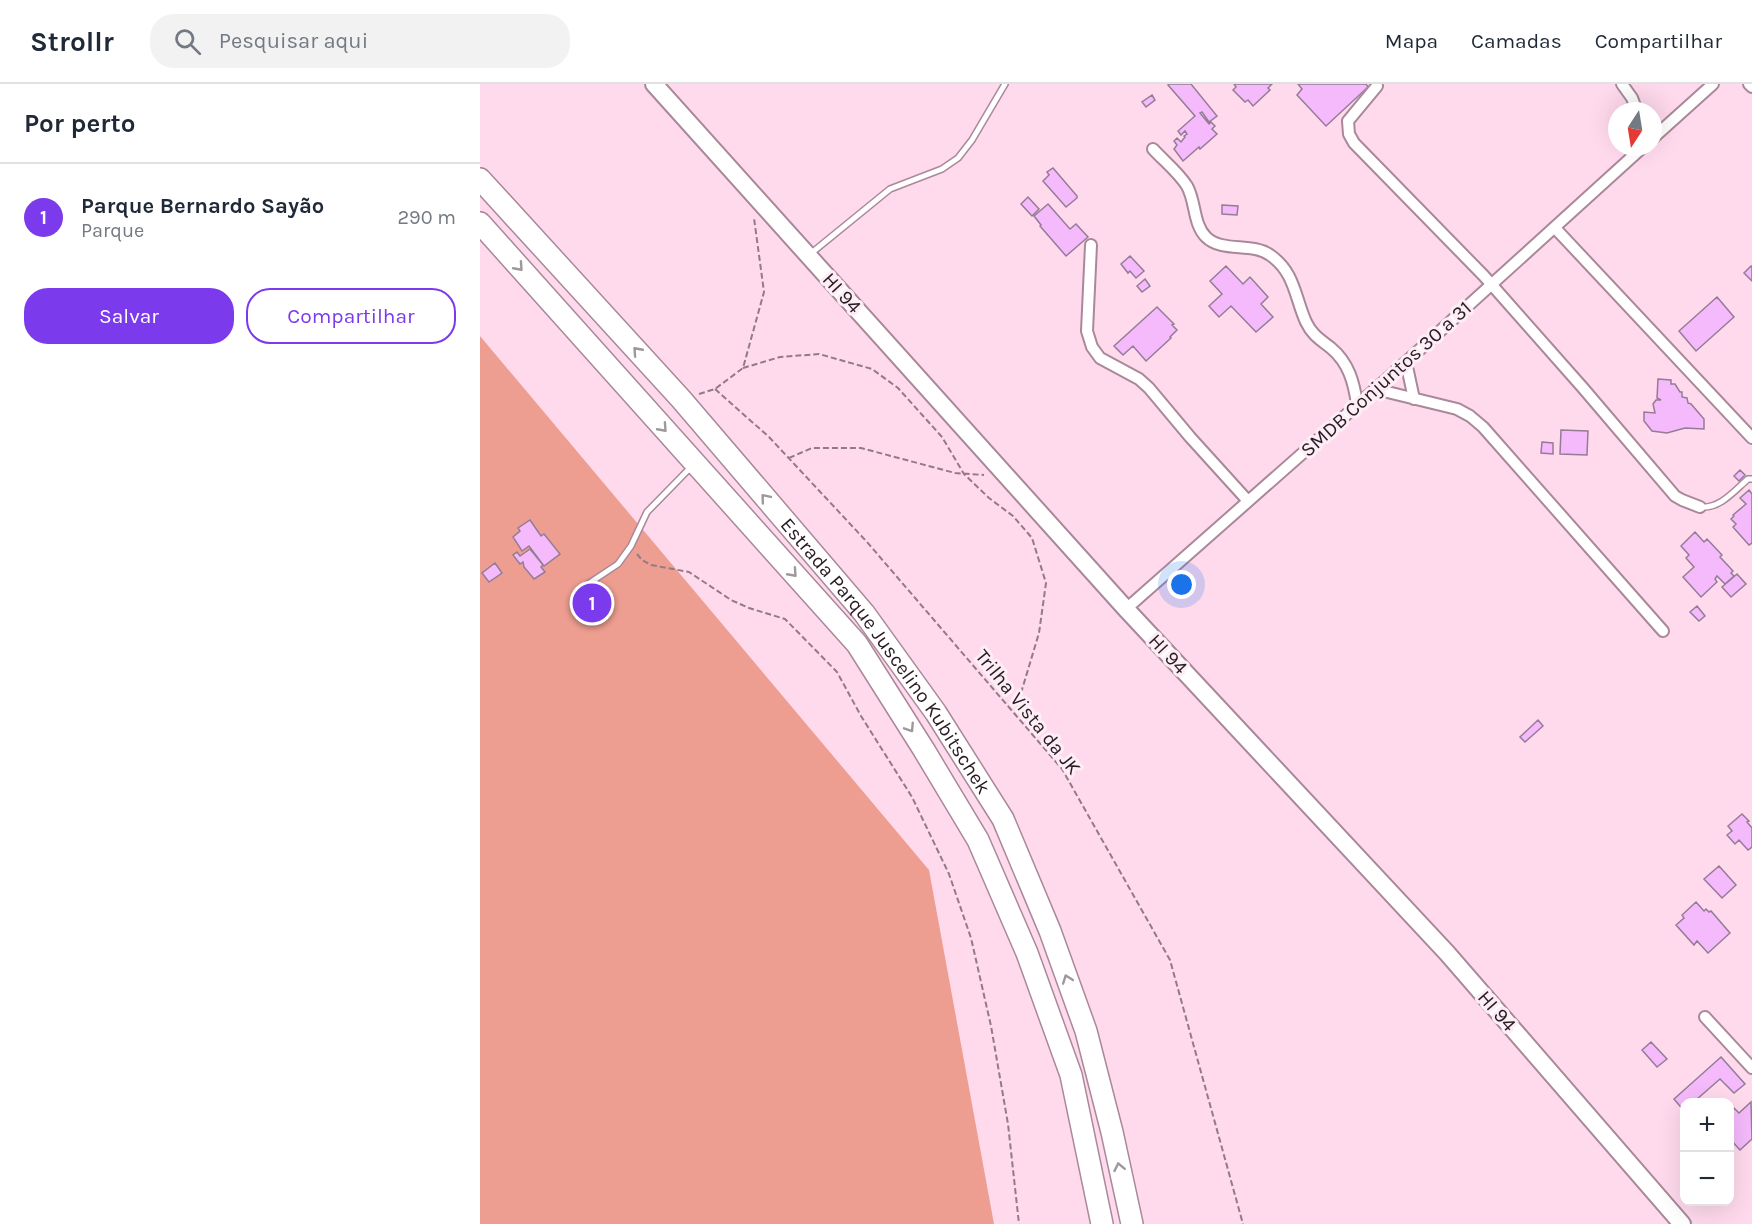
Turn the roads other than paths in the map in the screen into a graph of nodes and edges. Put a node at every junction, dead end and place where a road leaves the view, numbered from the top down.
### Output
1 (654, 84) edge
2 (1005, 84) edge
3 (1622, 84) edge
4 (1712, 84) edge
5 (1377, 86) dead end
6 (1634, 102) edge
7 (1662, 130) edge
8 (1152, 149) dead end
9 (1633, 156) edge
10 (480, 179) edge
11 (480, 223) edge
12 (1555, 228) junction
13 (1091, 245) dead end
14 (808, 256) junction
15 (1492, 285) junction
16 (1406, 362) junction
17 (1375, 389) junction
18 (1414, 399) junction
19 (1357, 404) junction
20 (1752, 438) edge
21 (694, 463) junction
22 (1752, 479) edge
23 (1248, 501) junction
24 (1700, 507) joint
25 (588, 585) dead end
26 (1126, 609) junction
27 (1663, 631) dead end
28 (1705, 1017) dead end
29 (1752, 1068) edge
30 (1102, 1224) edge
31 (1132, 1224) edge
32 (1682, 1224) edge

1 - 14 street, HI 94
2 - 14 lane
3 - 6 street
4 - 7 street
5 - 15 street
8 - 19 street
9 - 12 street, SMDB Conjuntos 30 a 31
31 -> 10 highway, Estrada Parque Juscelino Kubitschek
11 -> 21 highway, Estrada Parque Juscelino Kubitschek
12 - 15 street, SMDB Conjuntos 30 a 31
12 - 20 street
13 - 23 street
14 - 26 street, HI 94
15 - 16 street, SMDB Conjuntos 30 a 31
15 - 24 street
16 - 17 street, SMDB Conjuntos 30 a 31
16 - 18 street
17 - 18 street
17 - 19 street, SMDB Conjuntos 30 a 31
18 - 27 street
19 - 23 street, SMDB Conjuntos 30 a 31
21 - 25 lane
21 -> 30 highway, Estrada Parque Juscelino Kubitschek
22 - 24 lane
23 - 26 street, SMDB Conjuntos 30 a 31
26 - 32 street, HI 94
28 - 29 street

